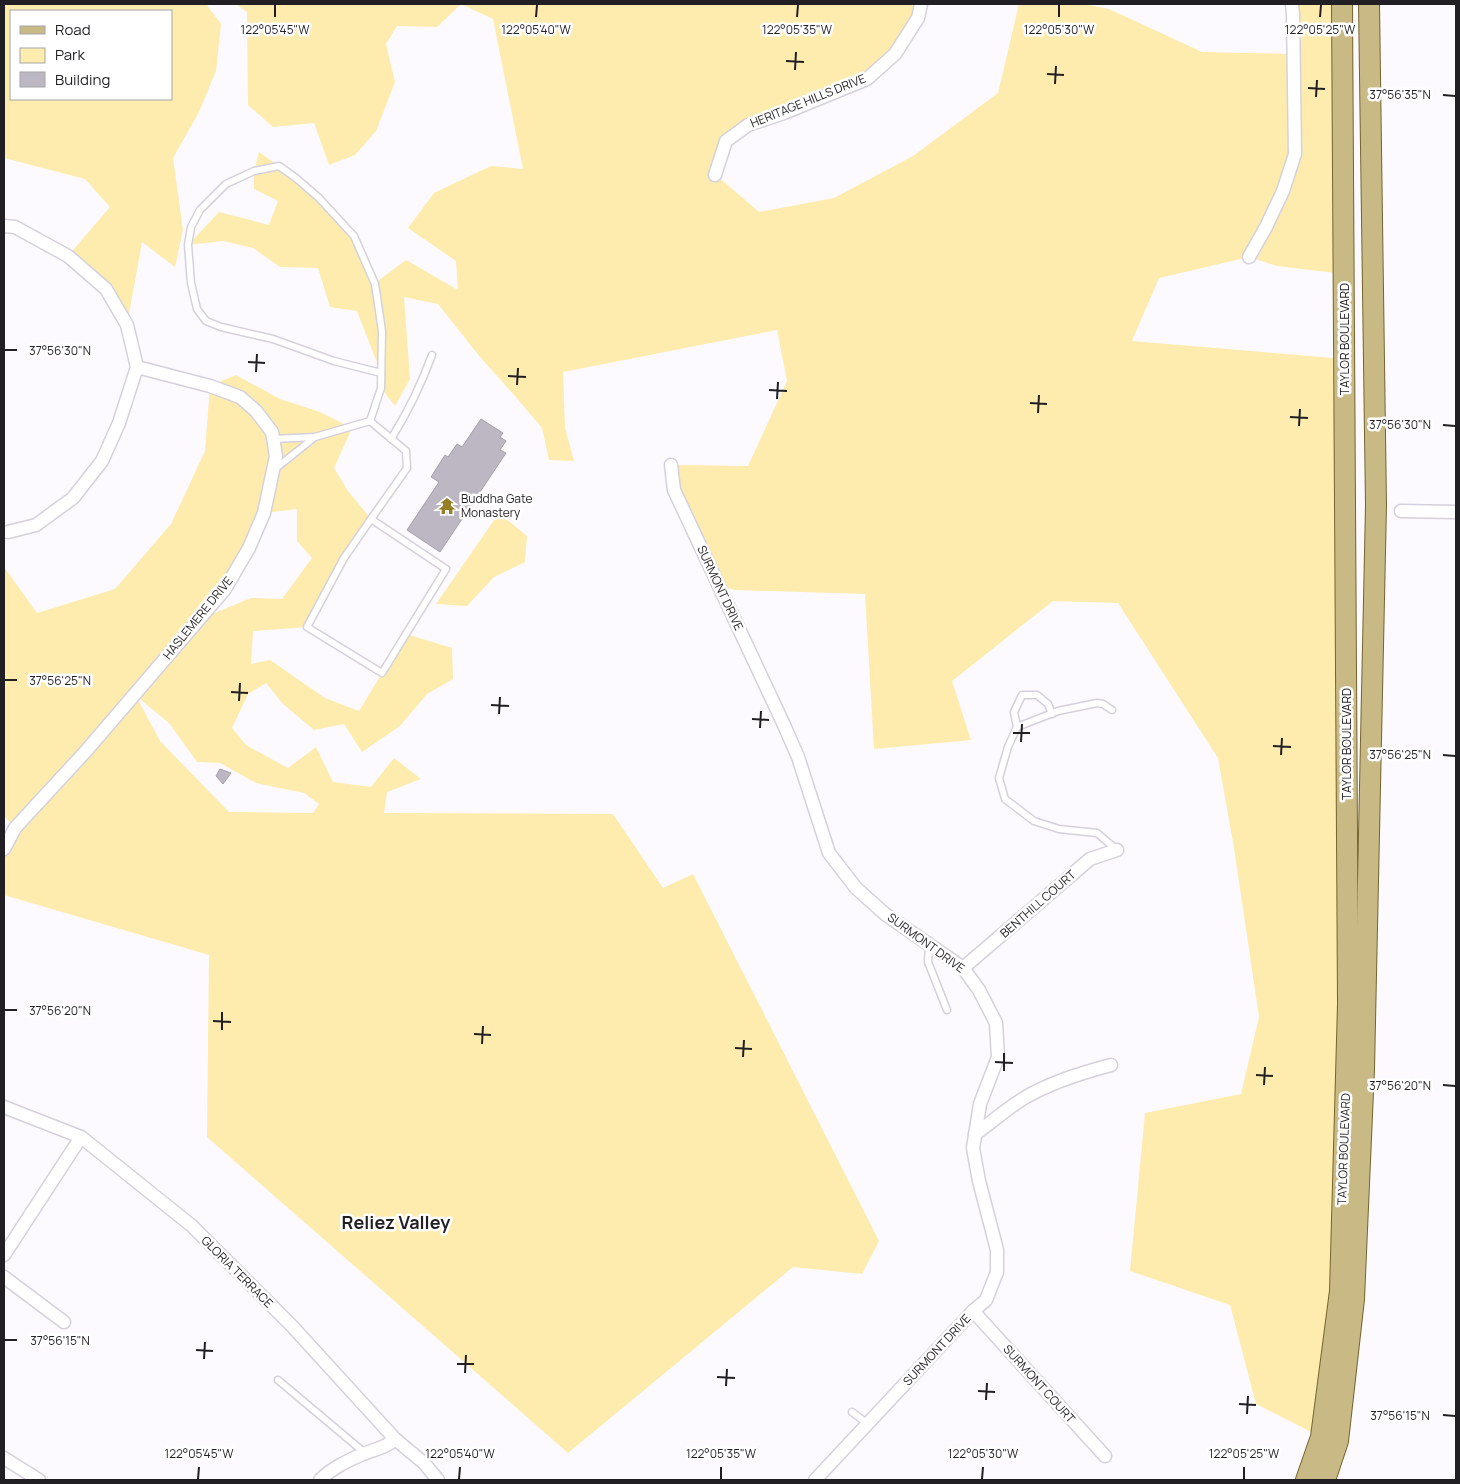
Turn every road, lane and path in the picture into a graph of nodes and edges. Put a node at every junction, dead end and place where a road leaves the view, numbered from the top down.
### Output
1 (921, 4) edge
2 (1292, 4) edge
3 (1342, 4) edge
4 (1369, 4) edge
5 (716, 175) dead end
6 (4, 226) edge
7 (1249, 257) dead end
8 (432, 355) dead end
9 (138, 367) junction
10 (381, 373) junction
11 (370, 421) junction
12 (315, 437) junction
13 (391, 438) junction
14 (273, 439) junction
15 (671, 465) dead end
16 (273, 471) junction
17 (1402, 510) dead end
18 (1456, 512) edge
19 (371, 519) junction
20 (8, 532) dead end
21 (1112, 710) dead end
22 (1052, 714) junction
23 (1017, 727) junction
24 (4, 849) edge
25 (1117, 850) joint
26 (930, 944) junction
27 (963, 968) junction
28 (947, 1010) dead end
29 (1111, 1065) dead end
30 (4, 1107) edge
31 (975, 1134) junction
32 (82, 1137) junction
33 (4, 1255) edge
34 (4, 1277) edge
35 (973, 1311) junction
36 (64, 1322) dead end
37 (278, 1380) dead end
38 (852, 1412) dead end
39 (868, 1424) junction
40 (395, 1439) junction
41 (365, 1453) junction
42 (1105, 1456) dead end
43 (4, 1458) edge
44 (39, 1480) edge
45 (320, 1480) edge
46 (438, 1480) edge
47 (815, 1480) edge
48 (1306, 1480) edge
49 (1325, 1480) edge

1 - 5 street, HERITAGE HILLS DRIVE
2 - 7 street
3 - 48 main road, TAYLOR BOULEVARD
4 - 49 main road, TAYLOR BOULEVARD
6 - 9 street
8 - 13 lane
9 - 14 street, HASLEMERE DRIVE
9 - 20 street
10 - 10 lane
10 - 11 lane
11 - 12 lane
11 - 13 lane
12 - 14 lane
12 - 16 lane
13 - 19 lane
14 - 16 street, HASLEMERE DRIVE
15 - 26 street, SURMONT DRIVE
16 - 24 street, HASLEMERE DRIVE
17 - 18 street
19 - 19 lane
21 - 22 lane
22 - 23 lane
22 - 23 lane
23 - 25 lane
25 - 27 street, BENTHILL COURT
26 - 27 street, SURMONT DRIVE
26 - 28 lane
27 - 31 street, SURMONT DRIVE
29 - 31 street
30 - 32 street, GLORIA TERRACE
31 - 35 street, SURMONT DRIVE
32 - 33 street
32 - 40 street, GLORIA TERRACE
34 - 36 street
35 - 39 street, SURMONT DRIVE
35 - 42 street, SURMONT COURT
37 - 41 lane
38 - 39 lane
39 - 47 street, SURMONT DRIVE
40 - 41 street
40 - 46 street, GLORIA TERRACE
41 - 45 street
43 - 44 street

